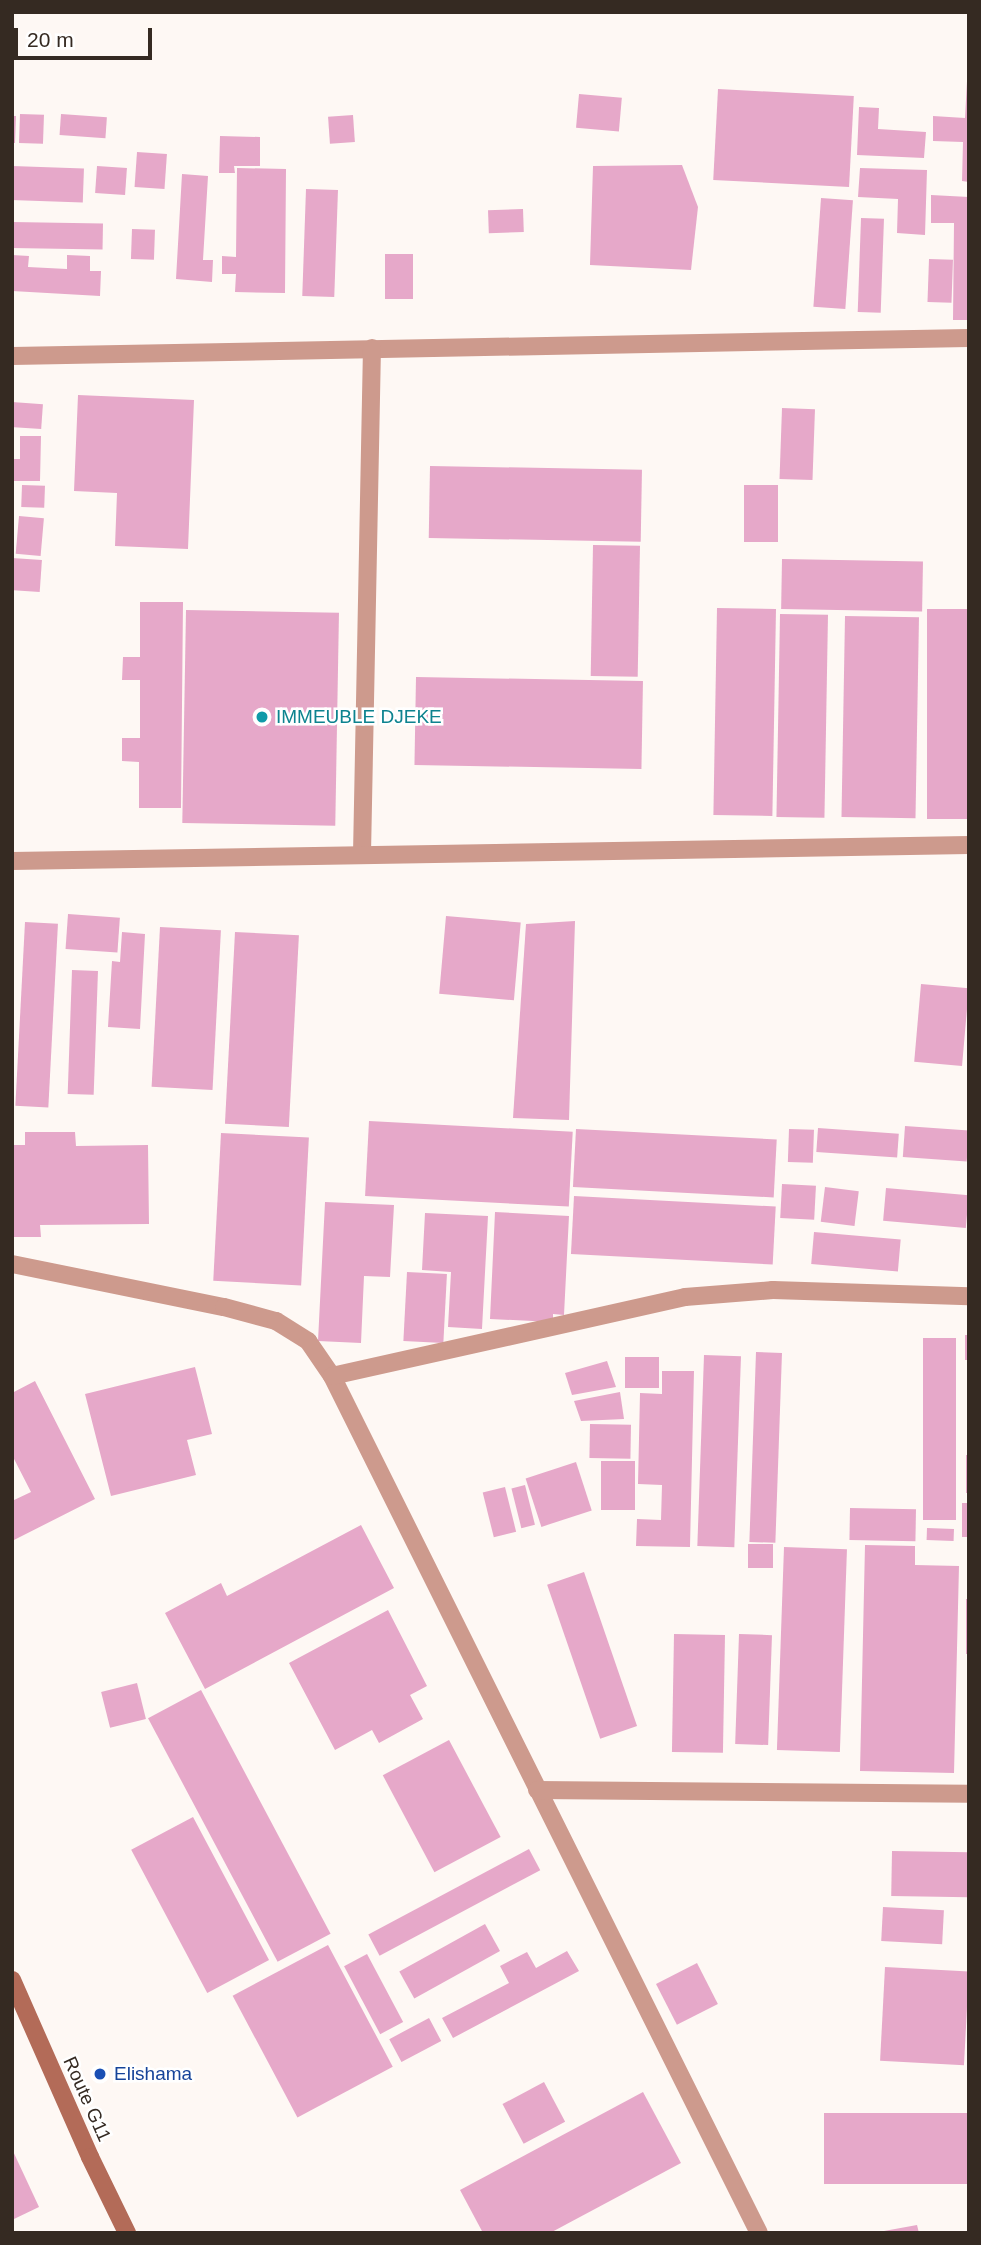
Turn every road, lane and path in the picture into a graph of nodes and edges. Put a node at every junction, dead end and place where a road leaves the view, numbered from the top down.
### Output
1 (969, 338) edge
2 (372, 348) junction
3 (12, 356) edge
4 (969, 845) edge
5 (362, 854) junction
6 (12, 861) edge
7 (12, 1264) edge
8 (969, 1296) edge
9 (331, 1376) junction
10 (537, 1790) junction
11 (969, 1794) edge
12 (12, 1980) edge
13 (127, 2233) edge
14 (759, 2233) edge

1 - 2 street
2 - 3 street
2 - 5 street
4 - 5 street
5 - 6 street
7 - 9 street
8 - 9 street
9 - 10 street
10 - 11 street
10 - 14 street
12 - 13 street, Route G11

